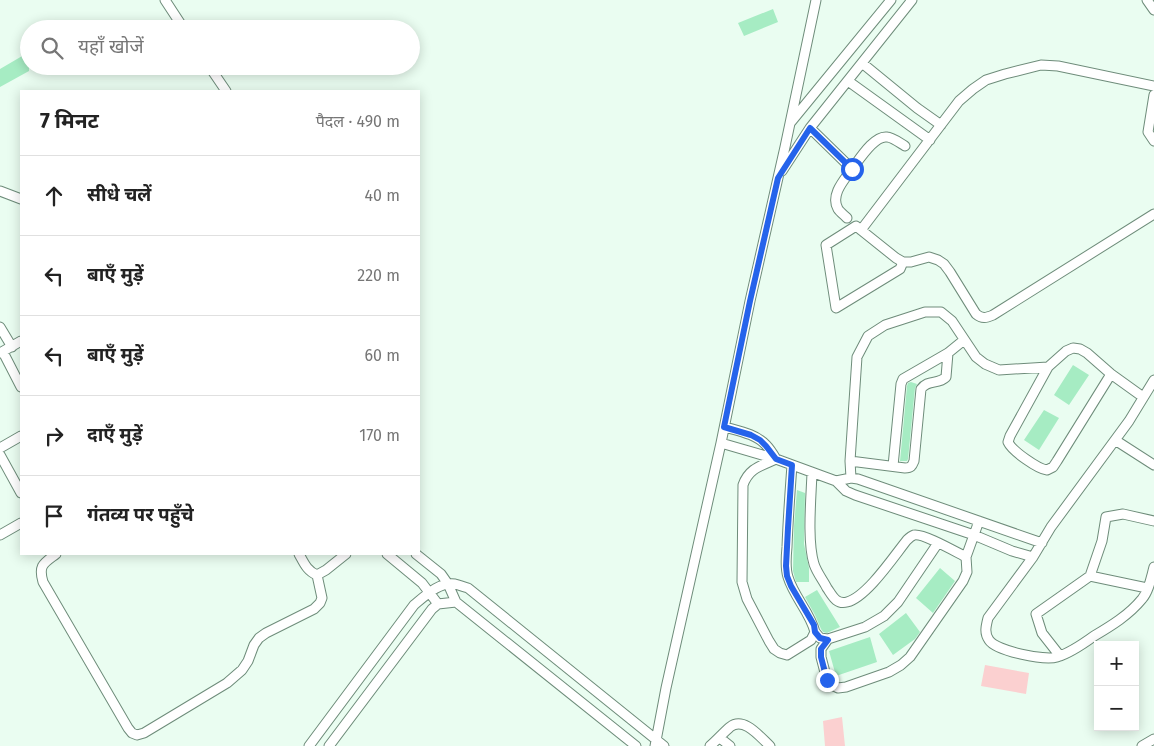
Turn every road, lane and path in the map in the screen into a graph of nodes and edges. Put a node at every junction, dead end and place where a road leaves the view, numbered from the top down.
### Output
1 (165, 0) edge
2 (816, 0) edge
3 (891, 0) edge
4 (912, 0) edge
5 (1147, 0) edge
6 (1154, 10) edge
7 (178, 20) edge
8 (862, 63) junction
9 (215, 75) edge
10 (848, 81) junction
11 (1154, 86) edge
12 (225, 90) edge
13 (1154, 95) edge
14 (790, 124) junction
15 (941, 125) junction
16 (810, 128) junction
17 (930, 140) junction
18 (1154, 141) edge
19 (905, 146) dead end
20 (852, 169) junction
21 (778, 178) junction
22 (0, 191) edge
23 (20, 199) edge
24 (1154, 214) edge
25 (847, 218) dead end
26 (861, 230) junction
27 (903, 262) junction
28 (0, 327) edge
29 (964, 340) junction
30 (20, 342) edge
31 (12, 347) junction
32 (1, 353) edge
33 (948, 353) junction
34 (1048, 367) junction
35 (1111, 374) junction
36 (1154, 380) edge
37 (20, 385) edge
38 (1143, 397) junction
39 (724, 427) junction
40 (20, 437) edge
41 (1115, 440) junction
42 (721, 443) junction
43 (0, 448) edge
44 (0, 455) edge
45 (776, 459) junction
46 (850, 460) junction
47 (792, 465) junction
48 (1154, 465) edge
49 (893, 466) junction
50 (812, 473) junction
51 (851, 478) junction
52 (836, 481) junction
53 (20, 491) edge
54 (979, 520) junction
55 (1154, 521) edge
56 (20, 524) edge
57 (0, 535) edge
58 (974, 535) junction
59 (938, 543) junction
60 (1042, 543) junction
61 (55, 555) edge
62 (300, 555) edge
63 (345, 555) edge
64 (388, 555) edge
65 (417, 555) edge
66 (966, 557) junction
67 (1033, 557) junction
68 (1154, 567) edge
69 (317, 575) junction
70 (1090, 576) junction
71 (448, 584) junction
72 (1147, 588) junction
73 (430, 592) junction
74 (456, 602) junction
75 (438, 604) junction
76 (815, 632) junction
77 (828, 640) junction
78 (1060, 656) junction
79 (720, 738) junction
80 (1154, 738) edge
81 (655, 743) edge
82 (309, 746) edge
83 (329, 746) edge
84 (636, 746) edge
85 (664, 746) edge
86 (710, 746) edge
87 (730, 746) edge
88 (770, 746) edge
89 (1142, 746) edge

1 - 7 street
2 - 14 street
3 - 14 street
4 - 8 street
5 - 6 street
8 - 10 street
8 - 15 street
9 - 12 street
10 - 16 street
10 - 17 street
11 - 15 street
13 - 18 street
14 - 21 street
15 - 17 street
16 - 20 street
16 - 21 street
17 - 26 street
19 - 20 street
20 - 25 street
21 - 39 street
22 - 23 street
24 - 27 street
26 - 27 street
26 - 27 street
28 - 31 street
29 - 33 street
29 - 34 street
29 - 46 street
30 - 31 street
31 - 32 street
32 - 37 street
33 - 49 street
33 - 49 street
34 - 35 street
34 - 35 street
35 - 38 street
36 - 38 street
38 - 41 street
39 - 42 street
39 - 45 street
40 - 43 street
41 - 48 street
41 - 60 street
42 - 45 street
42 - 81 street
44 - 53 street
45 - 47 street
45 - 76 street
46 - 49 street
46 - 51 street
47 - 50 street
47 - 76 street
50 - 52 street
50 - 59 street
51 - 52 street
51 - 54 street
52 - 58 street
54 - 58 street
54 - 60 street
55 - 70 street
56 - 57 street
58 - 66 street
58 - 67 street
59 - 66 street
59 - 77 street
60 - 67 street
61 - 69 street
62 - 69 street
63 - 69 street
64 - 73 street
65 - 71 street
66 - 77 street
67 - 78 street
68 - 72 street
70 - 72 street
70 - 78 street
71 - 73 street
71 - 74 street
71 - 81 street
72 - 78 street
73 - 75 street
73 - 82 street
74 - 75 street
74 - 84 street
75 - 83 street
76 - 77 street
79 - 86 street
79 - 87 street
79 - 88 street
80 - 89 street
81 - 85 street

